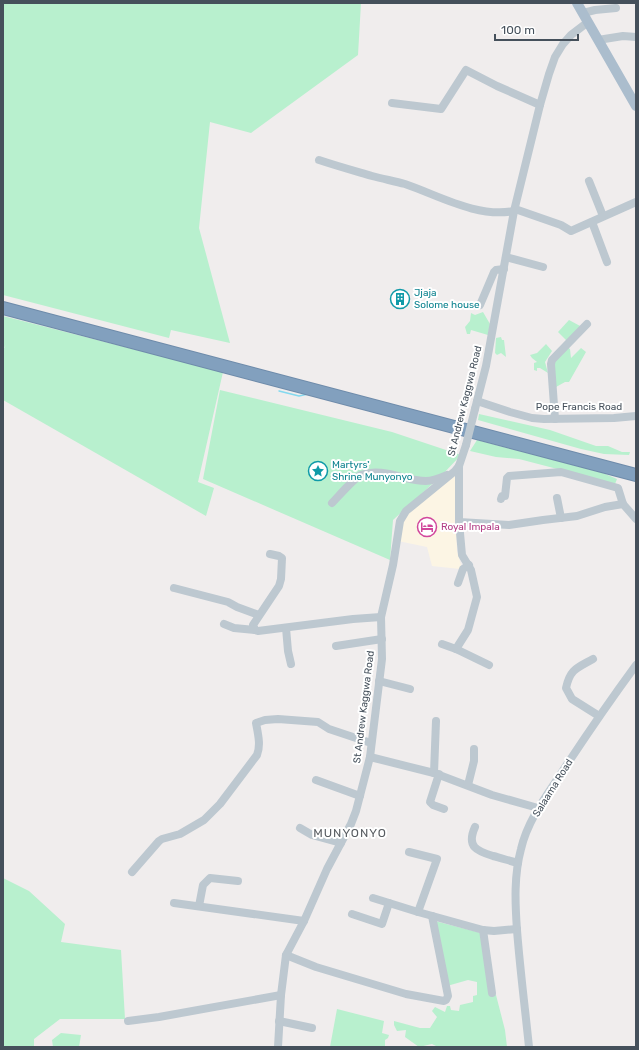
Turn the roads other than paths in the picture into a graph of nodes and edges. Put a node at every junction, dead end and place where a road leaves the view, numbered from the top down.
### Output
1 (578, 3) edge
2 (616, 8) dead end
3 (583, 13) junction
4 (588, 22) junction
5 (636, 37) edge
6 (598, 40) junction
7 (392, 103) dead end
8 (540, 105) junction
9 (636, 106) edge
10 (319, 160) dead end
11 (589, 181) dead end
12 (636, 202) edge
13 (514, 210) junction
14 (603, 216) junction
15 (592, 222) junction
16 (506, 257) junction
17 (607, 262) dead end
18 (543, 267) dead end
19 (504, 269) junction
20 (3, 300) edge
21 (480, 305) dead end
22 (3, 308) edge
23 (587, 324) dead end
24 (168, 347) junction
25 (476, 405) junction
26 (636, 416) edge
27 (555, 419) junction
28 (636, 467) edge
29 (457, 468) junction
30 (636, 475) edge
31 (557, 498) dead end
32 (501, 499) dead end
33 (332, 503) dead end
34 (623, 504) junction
35 (561, 518) junction
36 (636, 519) edge
37 (459, 522) junction
38 (270, 554) dead end
39 (468, 564) junction
40 (458, 583) dead end
41 (174, 588) dead end
42 (259, 615) junction
43 (381, 617) junction
44 (224, 624) dead end
45 (286, 628) junction
46 (255, 630) junction
47 (382, 639) junction
48 (442, 644) dead end
49 (336, 646) dead end
50 (456, 649) junction
51 (593, 659) dead end
52 (290, 664) dead end
53 (636, 664) edge
54 (489, 666) dead end
55 (379, 681) junction
56 (410, 689) dead end
57 (599, 716) junction
58 (436, 721) dead end
59 (371, 743) junction
60 (474, 749) dead end
61 (370, 757) junction
62 (437, 773) junction
63 (316, 780) dead end
64 (468, 785) junction
65 (360, 796) junction
66 (538, 808) junction
67 (444, 809) dead end
68 (474, 827) dead end
69 (300, 828) dead end
70 (341, 843) junction
71 (408, 852) dead end
72 (518, 863) junction
73 (132, 872) dead end
74 (238, 881) dead end
75 (373, 898) dead end
76 (174, 903) dead end
77 (389, 903) junction
78 (199, 906) junction
79 (418, 912) junction
80 (352, 914) dead end
81 (432, 916) junction
82 (304, 921) junction
83 (517, 929) junction
84 (483, 930) junction
85 (286, 956) junction
86 (492, 993) dead end
87 (281, 995) junction
88 (128, 1021) dead end
89 (279, 1021) junction
90 (312, 1028) dead end
91 (278, 1047) edge
92 (530, 1047) edge

1 - 3 main road
2 - 3 street
3 - 4 main road
4 - 6 main road
4 - 8 street, St Andrew Kaggwa Road
5 - 6 street
6 - 9 main road
7 - 8 street
8 - 13 street, St Andrew Kaggwa Road
10 - 13 street
11 - 14 street
12 - 14 street
13 - 15 street
13 - 16 street, St Andrew Kaggwa Road
14 - 15 street
15 - 17 street
16 - 18 street
16 - 19 street, St Andrew Kaggwa Road
19 - 21 street
19 - 25 street, St Andrew Kaggwa Road
20 - 24 highway
22 - 24 highway
23 - 27 street
24 - 28 highway
24 - 30 highway
25 - 27 street, Pope Francis Road
25 - 29 street, St Andrew Kaggwa Road, bridge
26 - 27 street, Pope Francis Road
29 - 33 street
29 - 37 street
29 - 43 street, St Andrew Kaggwa Road
31 - 35 street
32 - 34 street
34 - 35 street
34 - 36 street
35 - 37 street
37 - 39 street
38 - 42 street
39 - 40 street
39 - 50 street
41 - 42 street
42 - 46 street
43 - 45 street
43 - 47 street, St Andrew Kaggwa Road
44 - 46 street
45 - 46 street
45 - 52 street
47 - 49 street
47 - 55 street, St Andrew Kaggwa Road
48 - 50 street
50 - 54 street
51 - 57 street
53 - 57 street, Salaama Road
55 - 56 street
55 - 59 street, St Andrew Kaggwa Road
57 - 66 street, Salaama Road
58 - 62 street
59 - 61 street, St Andrew Kaggwa Road
59 - 73 street
60 - 64 street
61 - 62 street
61 - 65 street, St Andrew Kaggwa Road
62 - 64 street
62 - 67 street
63 - 65 street
64 - 66 street
65 - 70 street, St Andrew Kaggwa Road
66 - 72 street, Salaama Road
68 - 72 street
69 - 70 street
70 - 82 street, St Andrew Kaggwa Road
71 - 79 street
72 - 83 street, Salaama Road
74 - 78 street
75 - 77 street
76 - 78 street
77 - 79 street
77 - 80 street
78 - 82 street
79 - 81 street
81 - 84 street
81 - 85 street
82 - 85 street, St Andrew Kaggwa Road
83 - 84 street
83 - 92 street, Salaama Road
84 - 86 street
85 - 87 street, St Andrew Kaggwa Road
87 - 88 street
87 - 89 street, St Andrew Kaggwa Road
89 - 90 street
89 - 91 street, St Andrew Kaggwa Road

